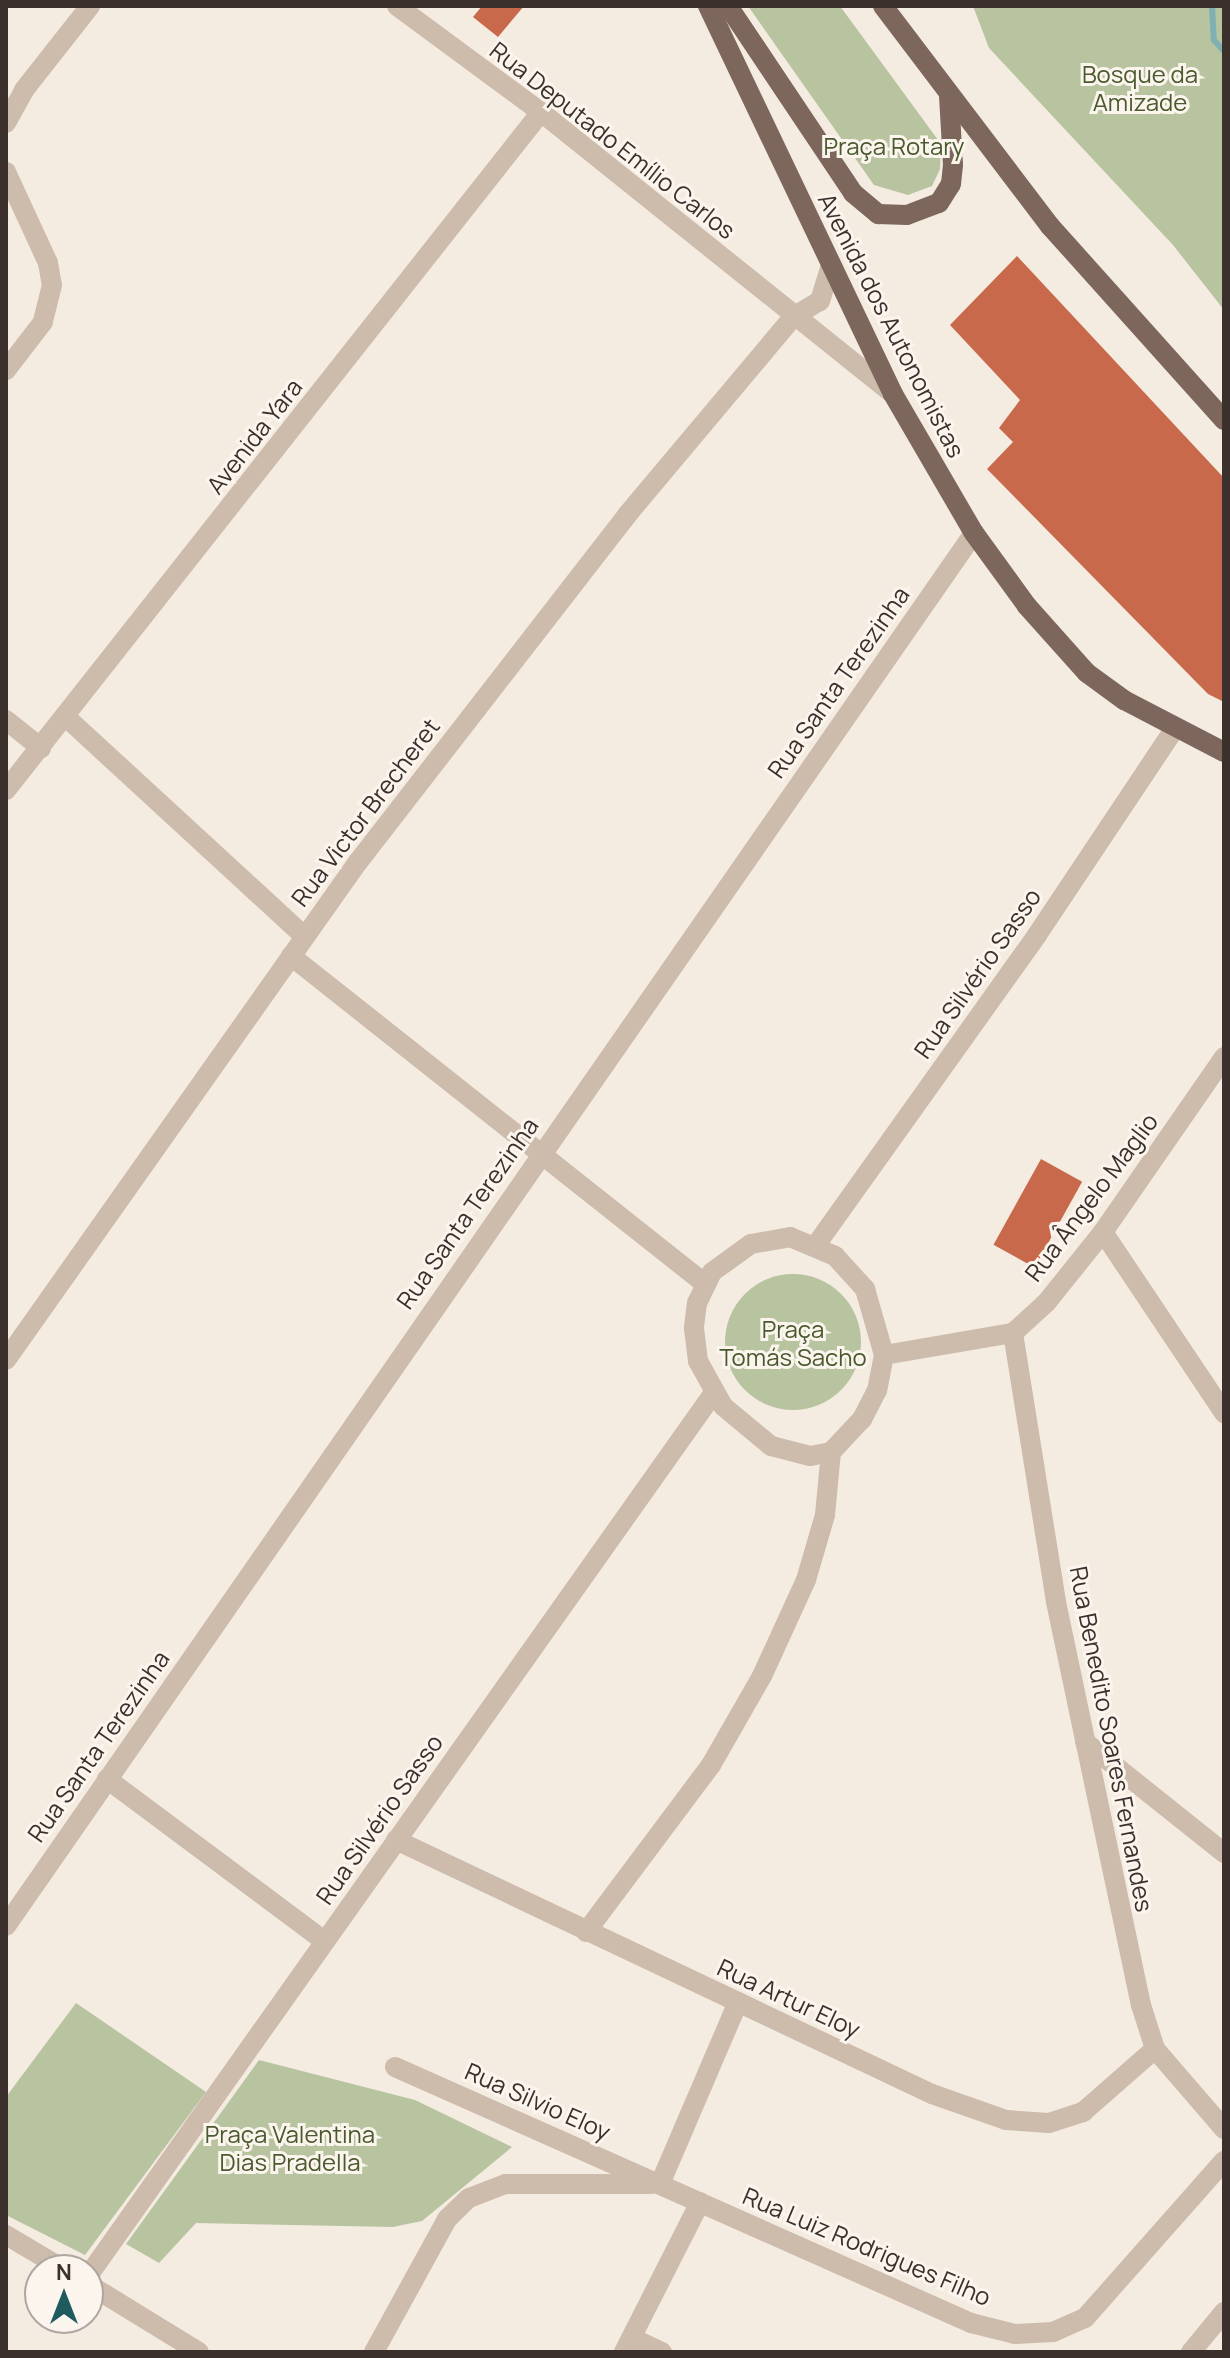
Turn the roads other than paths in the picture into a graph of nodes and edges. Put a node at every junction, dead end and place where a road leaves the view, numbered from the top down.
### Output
1 (90, 6) edge
2 (397, 6) edge
3 (708, 6) edge
4 (728, 6) edge
5 (883, 6) edge
6 (948, 92) junction
7 (541, 112) junction
8 (6, 123) edge
9 (6, 172) edge
10 (830, 269) junction
11 (793, 317) junction
12 (6, 370) edge
13 (893, 394) junction
14 (1224, 420) edge
15 (974, 533) junction
16 (67, 718) junction
17 (6, 720) edge
18 (1175, 728) junction
19 (41, 748) junction
20 (1224, 752) edge
21 (6, 790) edge
22 (303, 935) junction
23 (291, 956) junction
24 (1224, 1057) edge
25 (538, 1155) junction
26 (1103, 1232) junction
27 (816, 1245) junction
28 (704, 1283) junction
29 (1013, 1333) junction
30 (884, 1355) junction
31 (6, 1360) edge
32 (713, 1394) junction
33 (1224, 1413) edge
34 (831, 1452) junction
35 (1085, 1742) junction
36 (107, 1779) junction
37 (396, 1840) junction
38 (1224, 1853) edge
39 (6, 1926) edge
40 (586, 1932) junction
41 (324, 1941) junction
42 (738, 2002) junction
43 (1155, 2049) junction
44 (395, 2067) dead end
45 (1224, 2129) edge
46 (1224, 2161) edge
47 (660, 2184) junction
48 (700, 2202) junction
49 (6, 2235) edge
50 (38, 2254) edge
51 (103, 2254) edge
52 (104, 2294) edge
53 (1224, 2312) edge
54 (628, 2345) edge
55 (199, 2352) edge
56 (374, 2352) edge
57 (662, 2352) edge
58 (1191, 2352) edge

1 - 8 street
2 - 7 street, Rua Deputado Emílio Carlos
3 - 10 main road, Avenida dos Autonomistas
4 - 6 main road
5 - 6 main road
6 - 14 main road
7 - 11 street, Rua Deputado Emílio Carlos
7 - 16 street, Avenida Yara
9 - 12 street
10 - 11 street
10 - 13 main road, Avenida dos Autonomistas
11 - 13 street, Rua Deputado Emílio Carlos
11 - 22 street, Rua Victor Brecheret
13 - 15 main road, Avenida dos Autonomistas
15 - 18 main road, Avenida dos Autonomistas
15 - 25 street, Rua Santa Terezinha
16 - 19 street, Avenida Yara
16 - 22 street
17 - 19 street
18 - 20 main road, Avenida dos Autonomistas
18 - 27 street, Rua Silvério Sasso
19 - 21 street, Avenida Yara
22 - 23 street, Rua Victor Brecheret
23 - 25 street
23 - 31 street, Rua Victor Brecheret
24 - 26 street, Rua Ângelo Maglio
25 - 28 street
25 - 36 street, Rua Santa Terezinha
26 - 29 street, Rua Ângelo Maglio
26 - 33 street
27 - 28 street
27 - 30 street
28 - 32 street
29 - 30 street
29 - 35 street, Rua Benedito Soares Fernandes
30 - 34 street
32 - 34 street
32 - 37 street, Rua Silvério Sasso
34 - 40 street
35 - 38 street
35 - 43 street, Rua Benedito Soares Fernandes
36 - 39 street, Rua Santa Terezinha
36 - 41 street
37 - 40 street, Rua Artur Eloy
37 - 41 street, Rua Silvério Sasso
40 - 42 street, Rua Artur Eloy
41 - 51 street, Rua Silvério Sasso
42 - 43 street, Rua Artur Eloy
42 - 47 street
43 - 45 street, Rua Benedito Soares Fernandes
44 - 47 street, Rua Silvio Eloy
46 - 48 street, Rua Luiz Rodrigues Filho
47 - 48 street, Rua Luiz Rodrigues Filho
47 - 56 street
48 - 54 street
49 - 50 street
52 - 55 street
53 - 58 street
54 - 57 street

